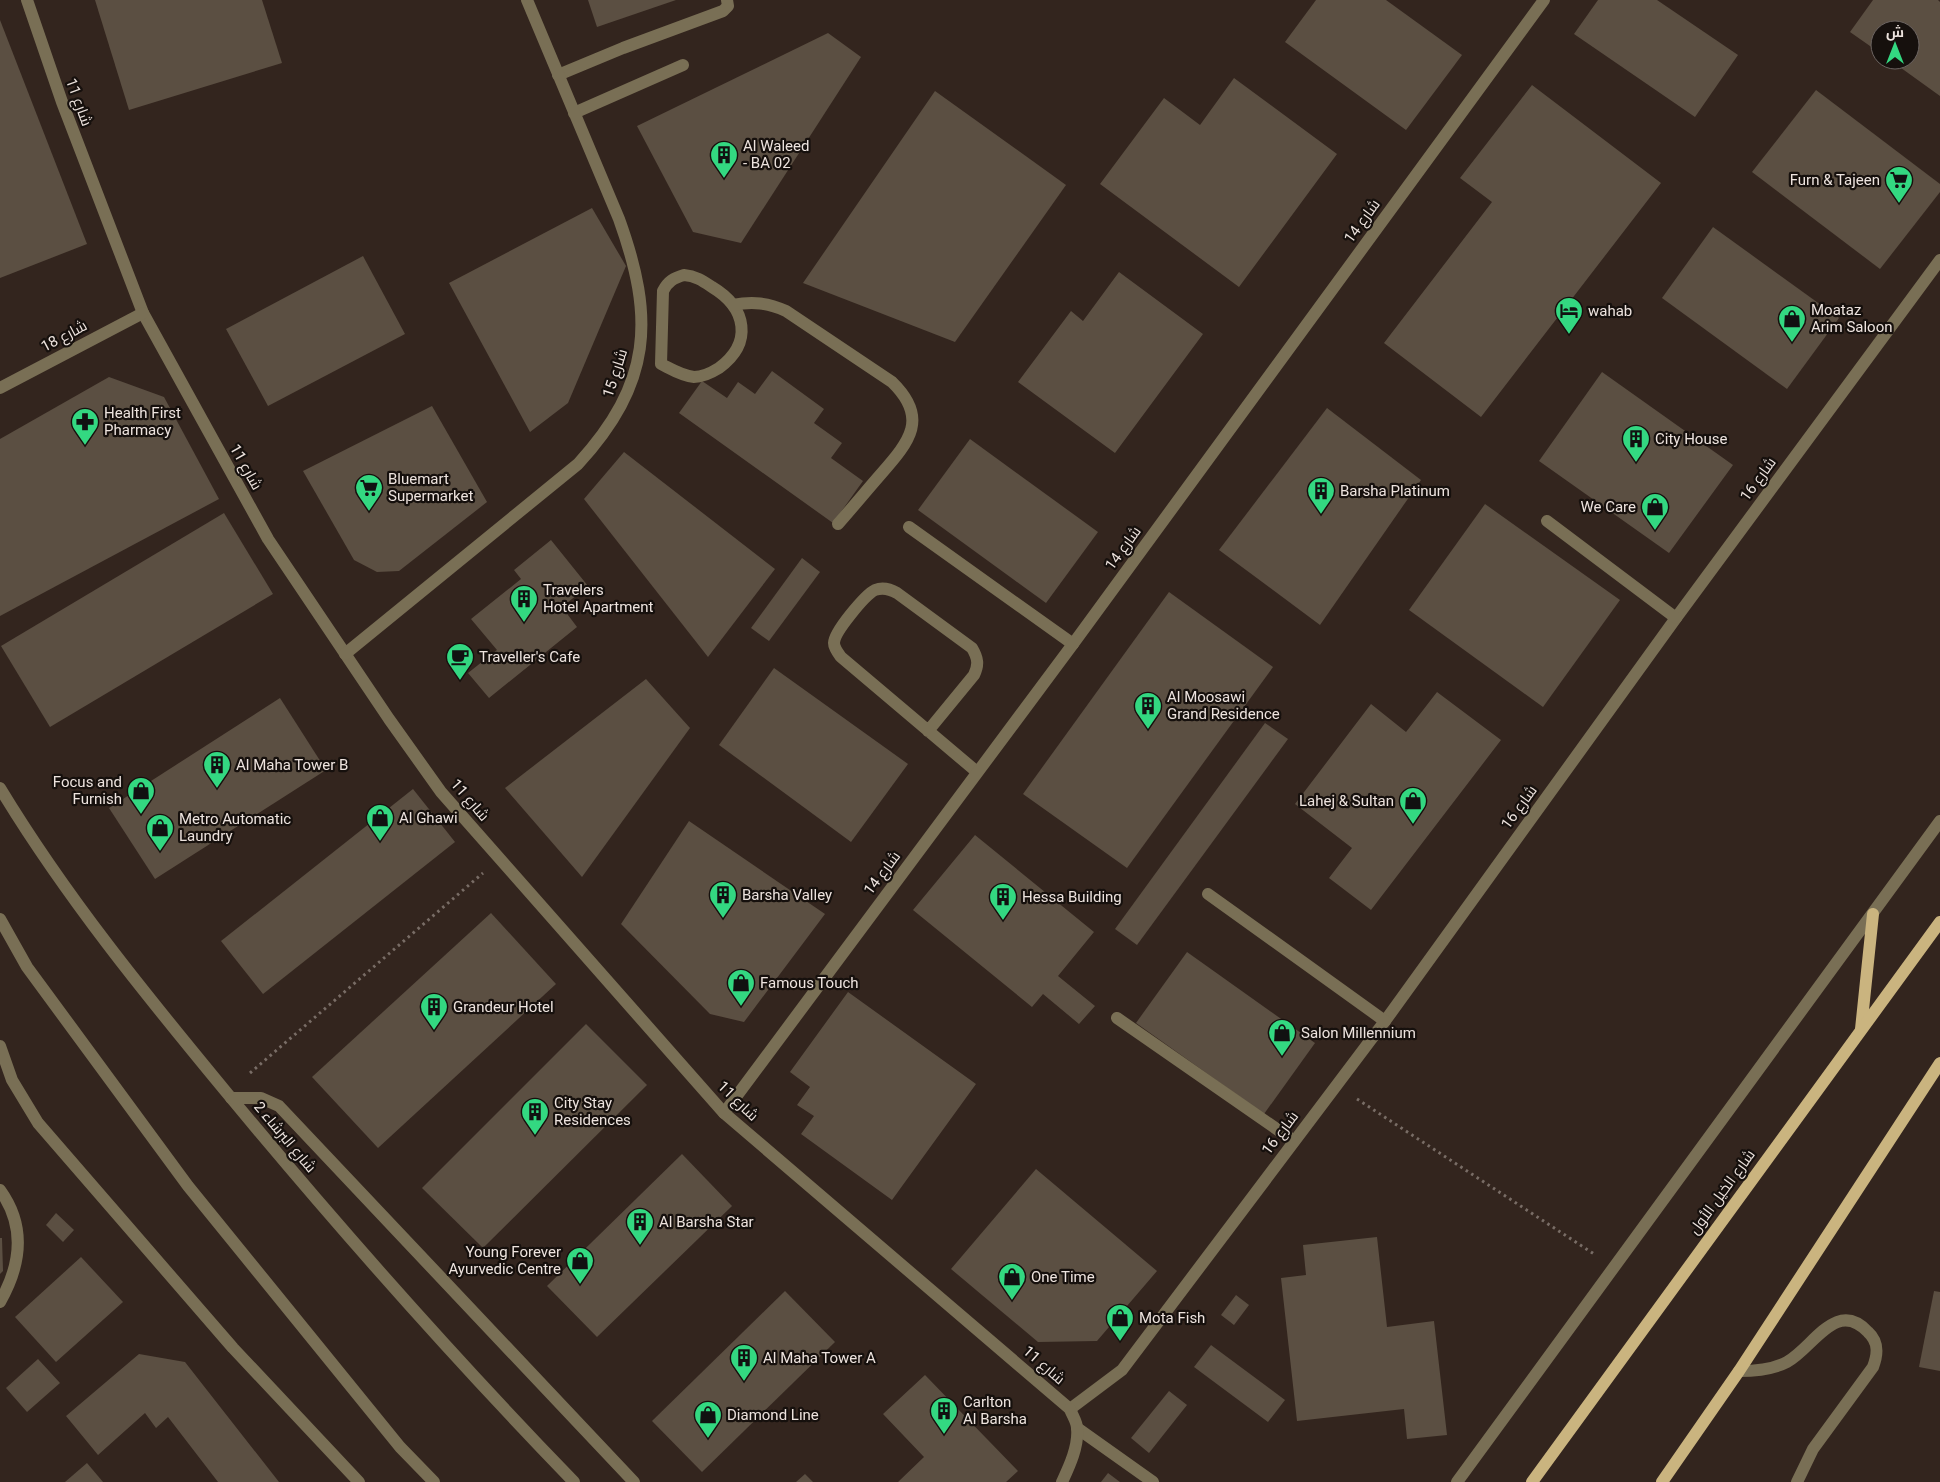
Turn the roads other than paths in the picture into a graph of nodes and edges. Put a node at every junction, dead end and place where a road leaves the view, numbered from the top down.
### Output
1 (28, 0) edge
2 (527, 0) edge
3 (727, 0) edge
4 (1544, 0) edge
5 (683, 65) dead end
6 (558, 75) junction
7 (574, 113) junction
8 (1940, 260) edge
9 (733, 305) junction
10 (143, 313) junction
11 (640, 355) junction
12 (661, 364) junction
13 (0, 388) edge
14 (1546, 521) dead end
15 (838, 524) dead end
16 (909, 527) dead end
17 (1676, 618) junction
18 (1073, 644) junction
19 (345, 654) junction
20 (928, 731) junction
21 (977, 772) junction
22 (0, 788) edge
23 (1940, 821) edge
24 (1208, 894) dead end
25 (1873, 914) junction
26 (0, 919) edge
27 (1940, 922) edge
28 (1116, 1018) dead end
29 (1385, 1021) junction
30 (1861, 1030) junction
31 (0, 1046) edge
32 (1940, 1063) edge
33 (229, 1095) junction
34 (724, 1113) junction
35 (1294, 1142) junction
36 (0, 1190) edge
37 (0, 1302) edge
38 (1739, 1371) junction
39 (1070, 1409) junction
40 (1077, 1428) junction
41 (1146, 1480) edge
42 (359, 1482) edge
43 (434, 1482) edge
44 (574, 1482) edge
45 (634, 1482) edge
46 (1062, 1482) edge
47 (1457, 1482) edge
48 (1532, 1482) edge
49 (1662, 1482) edge
50 (1797, 1482) edge

1 - 10 street, شارع 11
2 - 6 street, شارع 15
3 - 6 street
4 - 18 street, شارع 14
5 - 7 street
6 - 7 street, شارع 15
7 - 11 street, شارع 15
8 - 17 street, شارع 16
9 - 12 street
9 - 12 street
9 - 15 street
10 - 13 street, شارع 18
10 - 19 street, شارع 11
11 - 12 street
11 - 19 street, شارع 15
14 - 17 street
16 - 18 street
17 - 29 street, شارع 16
18 - 21 street, شارع 14
19 - 34 street, شارع 11
20 - 20 street
20 - 21 street
21 - 34 street, شارع 14
22 - 33 street, شارع البرشاء 2
23 - 25 street
24 - 29 street
25 - 30 main road
25 - 47 street
26 - 43 street
27 - 30 main road, شارع الخيل الأول
28 - 35 street
29 - 35 street, شارع 16
30 - 48 main road, شارع الخيل الأول
31 - 42 street
32 - 38 main road
33 - 44 street, شارع البرشاء 2
33 - 45 street
34 - 39 street, شارع 11
35 - 39 street, شارع 16
36 - 37 street
38 - 49 main road
38 - 50 street
39 - 40 street
40 - 41 street
40 - 46 street

